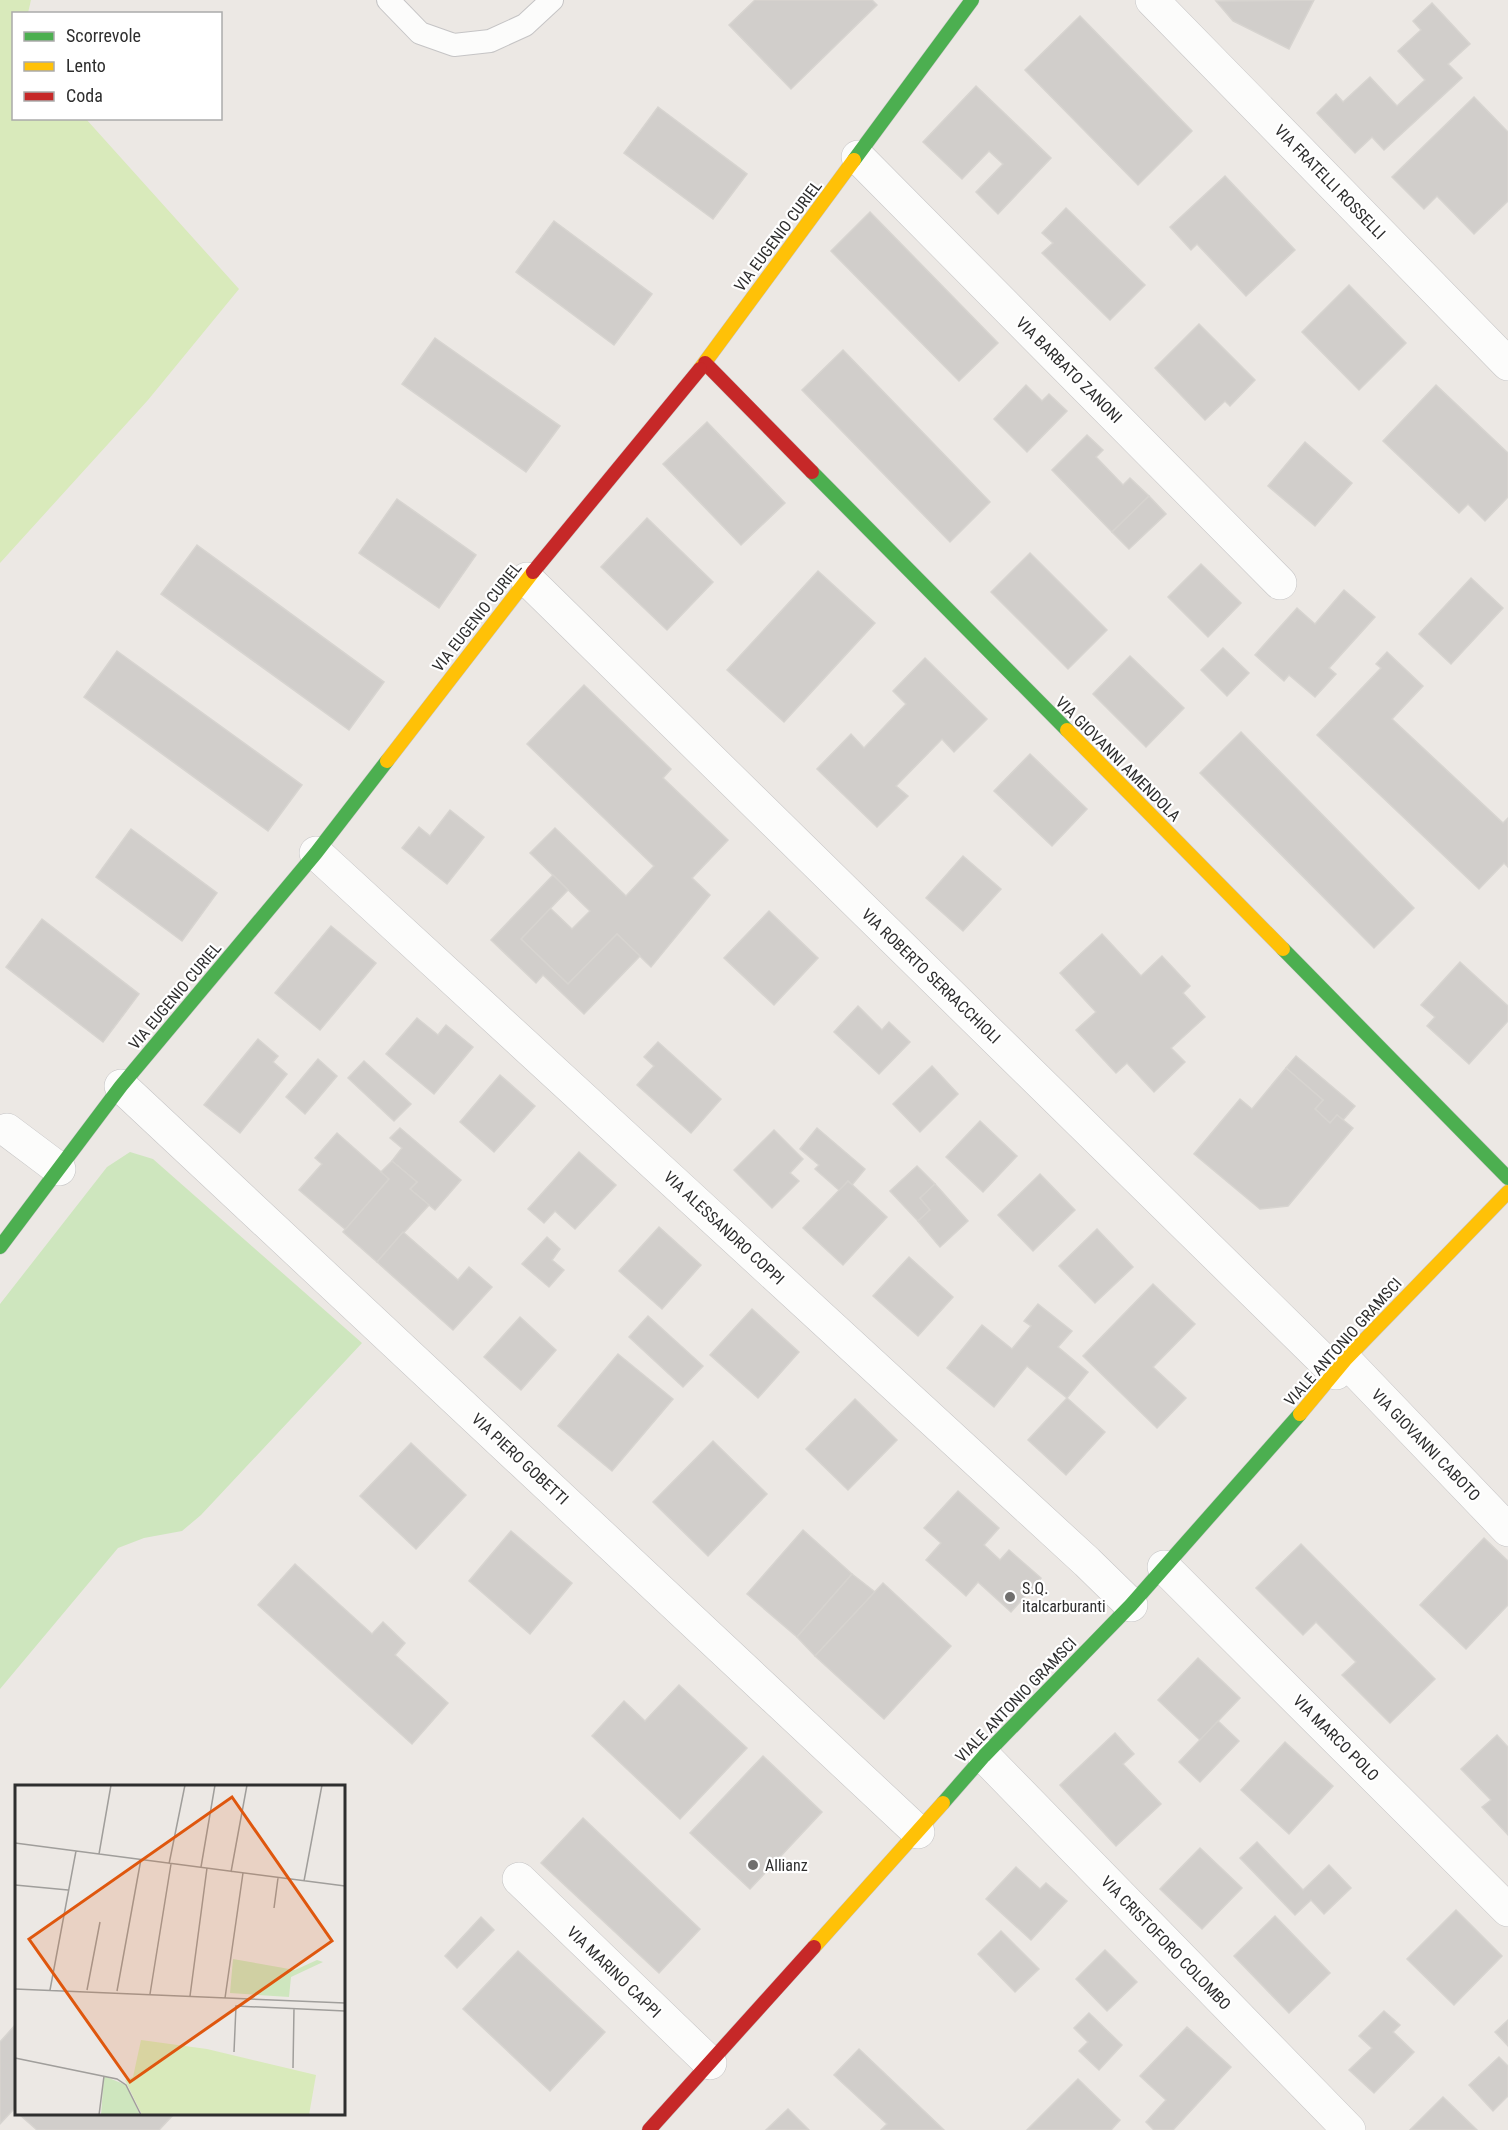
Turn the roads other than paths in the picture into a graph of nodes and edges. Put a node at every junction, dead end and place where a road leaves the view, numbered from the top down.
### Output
1 (388, 0) edge
2 (552, 0) edge
3 (972, 0) edge
4 (1152, 0) edge
5 (858, 157) junction
6 (705, 363) junction
7 (1508, 364) edge
8 (527, 579) junction
9 (1280, 583) dead end
10 (316, 852) junction
11 (121, 1086) junction
12 (2, 1131) edge
13 (59, 1169) junction
14 (1508, 1178) edge
15 (1508, 1192) edge
16 (0, 1247) edge
17 (1340, 1366) junction
18 (1508, 1530) edge
19 (1164, 1567) junction
20 (1131, 1605) junction
21 (984, 1756) junction
22 (918, 1832) junction
23 (519, 1879) dead end
24 (1508, 1910) edge
25 (710, 2063) junction
26 (649, 2130) edge
27 (1348, 2130) edge

1 - 2 lane
3 - 5 street, VIA EUGENIO CURIEL
4 - 7 street, VIA FRATELLI ROSSELLI
5 - 6 street, VIA EUGENIO CURIEL
5 - 9 street, VIA BARBATO ZANONI
6 - 8 street, VIA EUGENIO CURIEL
6 - 14 street, VIA GIOVANNI AMENDOLA
8 - 10 street, VIA EUGENIO CURIEL
8 - 17 street, VIA ROBERTO SERRACCHIOLI
10 - 11 street, VIA EUGENIO CURIEL
10 - 20 street, VIA ALESSANDRO COPPI
11 - 13 street, VIA EUGENIO CURIEL
11 - 22 street, VIA PIERO GOBETTI
12 - 13 street
13 - 16 street, VIA EUGENIO CURIEL
15 - 17 street, VIALE ANTONIO GRAMSCI
17 - 18 street, VIA GIOVANNI CABOTO
17 - 19 street, VIALE ANTONIO GRAMSCI
19 - 20 street, VIALE ANTONIO GRAMSCI
19 - 24 street, VIA MARCO POLO
20 - 21 street, VIALE ANTONIO GRAMSCI
21 - 22 street, VIALE ANTONIO GRAMSCI
21 - 27 street, VIA CRISTOFORO COLOMBO
22 - 25 street, VIALE ANTONIO GRAMSCI
23 - 25 street, VIA MARINO CAPPI
25 - 26 street, VIALE ANTONIO GRAMSCI

